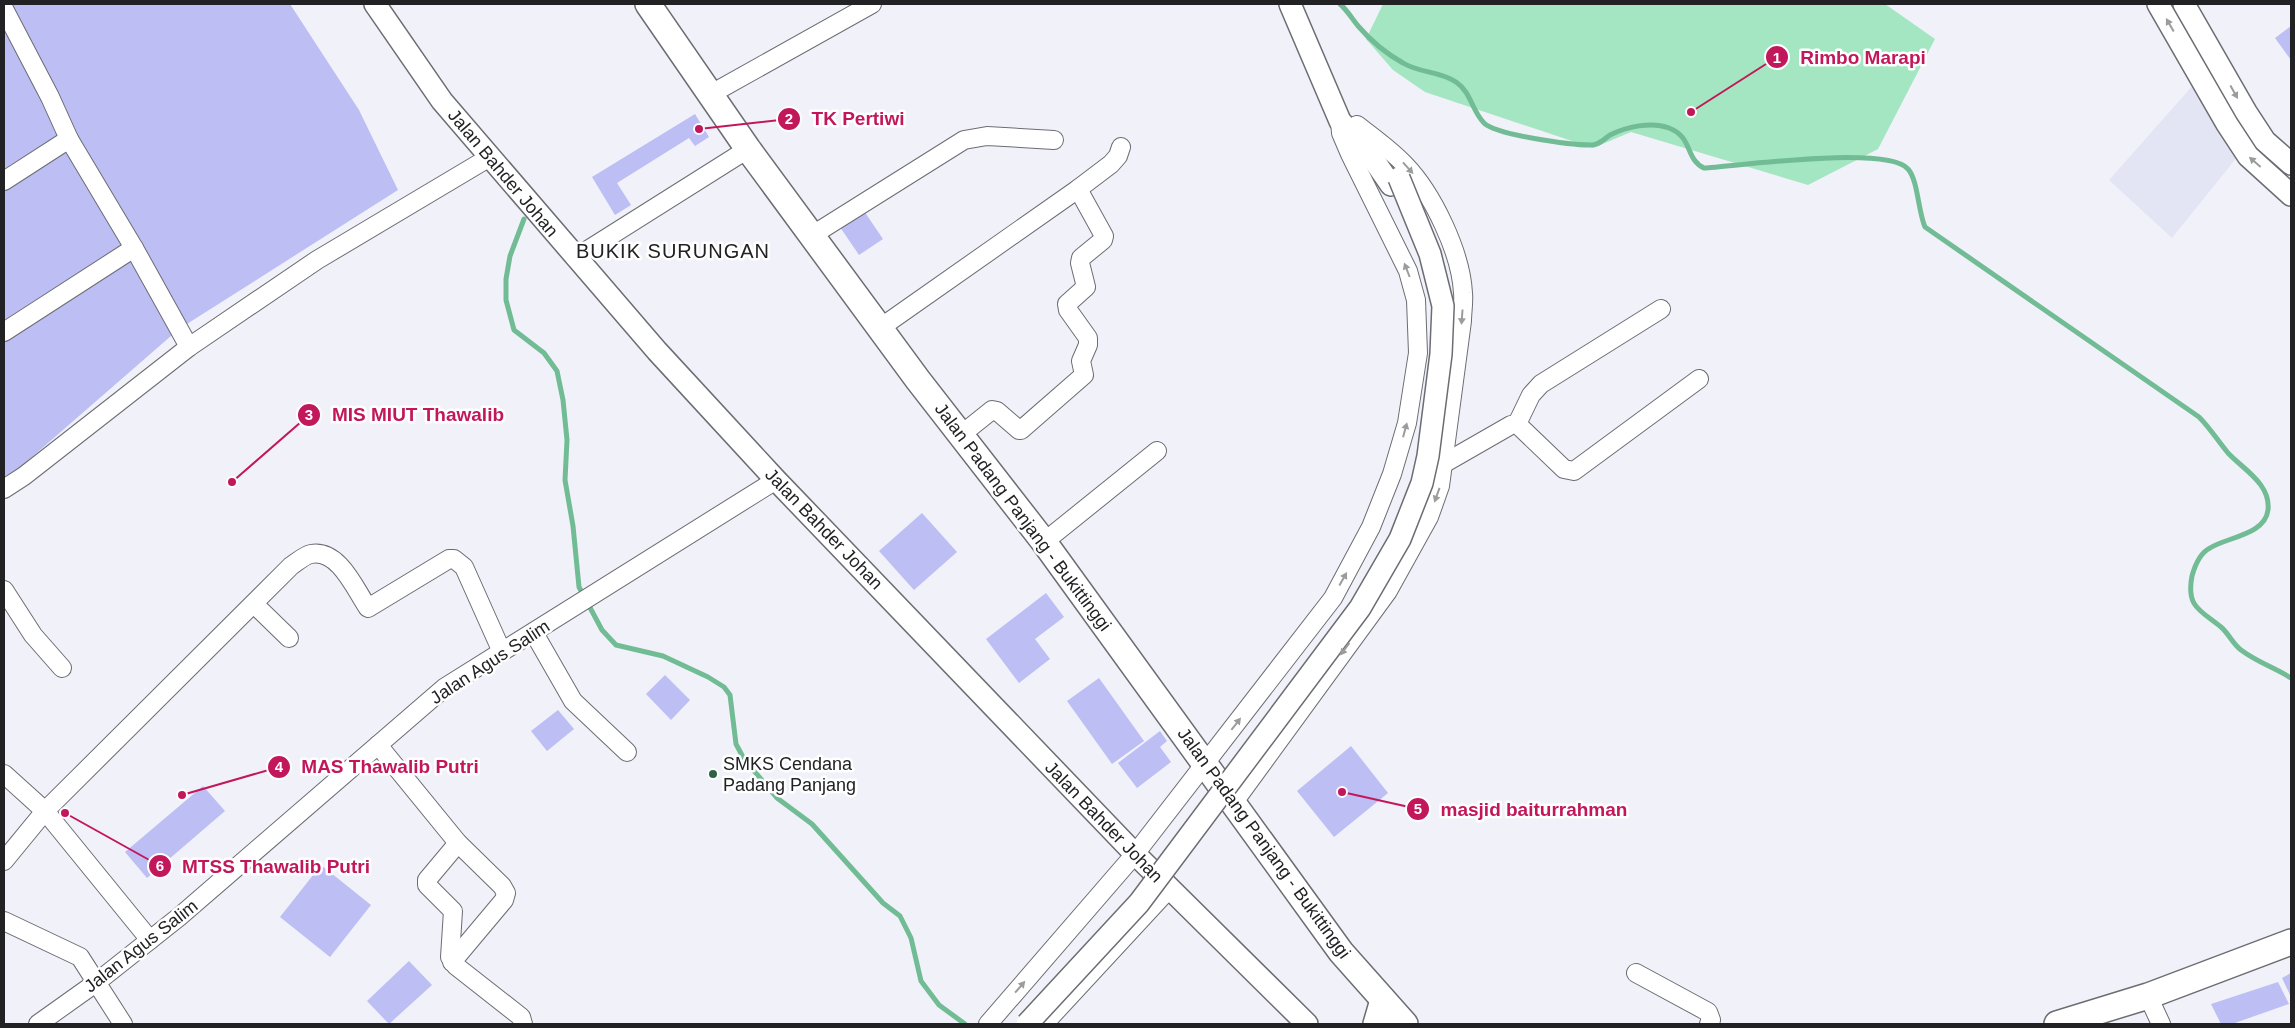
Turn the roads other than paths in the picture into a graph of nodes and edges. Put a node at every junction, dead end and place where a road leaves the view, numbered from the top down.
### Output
1 (375, 4) edge
2 (648, 4) edge
3 (872, 4) edge
4 (1290, 4) edge
5 (2158, 4) edge
6 (2184, 4) edge
7 (4, 9) edge
8 (2217, 62) junction
9 (2198, 73) junction
10 (711, 94) junction
11 (1349, 123) junction
12 (68, 139) junction
13 (1054, 140) dead end
14 (1121, 147) dead end
15 (748, 149) junction
16 (490, 157) junction
17 (2291, 164) edge
18 (4, 181) edge
19 (1395, 182) junction
20 (1078, 190) junction
21 (2291, 195) edge
22 (811, 236) junction
23 (134, 248) junction
24 (575, 258) junction
25 (1661, 309) dead end
26 (880, 328) junction
27 (4, 332) edge
28 (189, 347) junction
29 (1699, 379) dead end
30 (1517, 424) junction
31 (962, 434) junction
32 (1157, 451) dead end
33 (1443, 464) junction
34 (776, 480) junction
35 (4, 488) edge
36 (1044, 542) junction
37 (4, 590) edge
38 (254, 604) junction
39 (534, 633) junction
40 (289, 638) dead end
41 (502, 652) junction
42 (62, 668) dead end
43 (378, 745) junction
44 (627, 752) dead end
45 (1206, 762) junction
46 (4, 774) edge
47 (1234, 802) junction
48 (45, 811) junction
49 (458, 843) junction
50 (1135, 854) junction
51 (4, 862) edge
52 (1168, 889) junction
53 (4, 921) edge
54 (150, 940) junction
55 (2291, 942) edge
56 (452, 962) junction
57 (1636, 973) dead end
58 (97, 982) junction
59 (2148, 996) junction
60 (1383, 1000) junction
61 (2066, 1023) edge
62 (38, 1024) edge
63 (123, 1024) edge
64 (523, 1024) edge
65 (988, 1024) edge
66 (1013, 1024) edge
67 (1027, 1024) edge
68 (1044, 1024) edge
69 (1308, 1024) edge
70 (1376, 1024) edge
71 (1405, 1024) edge
72 (1709, 1024) edge
73 (2161, 1024) edge

1 - 16 main road, Jalan Bahder Johan
2 - 10 highway, Jalan Padang Panjang - Bukittinggi
3 - 10 street
4 - 11 main road
9 -> 5 main road
6 - 8 main road
7 - 12 street
8 - 9 main road
8 -> 17 main road
21 -> 9 main road
10 - 15 highway, Jalan Padang Panjang - Bukittinggi
11 - 19 main road
11 -> 33 street
45 -> 11 street
12 - 18 street
12 - 23 street
13 - 22 street
14 - 20 street
15 - 22 highway, Jalan Padang Panjang - Bukittinggi
15 - 24 street
16 - 24 main road, Jalan Bahder Johan
16 - 28 street
19 - 66 main road
19 - 67 main road, bridge
20 - 26 street
20 - 31 street
22 - 26 highway, Jalan Padang Panjang - Bukittinggi
23 - 27 street
23 - 28 street
24 - 34 main road, Jalan Bahder Johan
25 - 30 street
26 - 31 highway, Jalan Padang Panjang - Bukittinggi
28 - 35 street
29 - 30 street
30 - 33 street
31 - 36 highway, Jalan Padang Panjang - Bukittinggi
32 - 36 street
33 -> 47 street
34 - 39 street, Jalan Agus Salim
34 - 50 main road, Jalan Bahder Johan
36 - 45 highway, Jalan Padang Panjang - Bukittinggi
37 - 42 street
38 - 40 street
38 - 41 street
38 - 48 street
39 - 41 street, Jalan Agus Salim
39 - 44 street
41 - 43 street, Jalan Agus Salim
43 - 49 street
43 - 54 street, Jalan Agus Salim
45 - 47 highway, Jalan Padang Panjang - Bukittinggi
45 - 50 street
46 - 48 street
47 - 60 highway, Jalan Padang Panjang - Bukittinggi
48 - 51 street
48 - 54 street
49 - 56 street
49 - 56 street
50 - 52 main road, Jalan Bahder Johan
65 -> 50 street
52 - 68 street
52 - 69 main road, Jalan Bahder Johan
53 - 58 street
54 - 58 street, Jalan Agus Salim
55 - 59 highway
56 - 64 street
57 - 72 street
58 - 62 street, Jalan Agus Salim
58 - 63 street
59 - 61 highway
59 - 73 street
60 - 70 highway
60 - 71 highway, Jalan Padang Panjang - Bukittinggi

